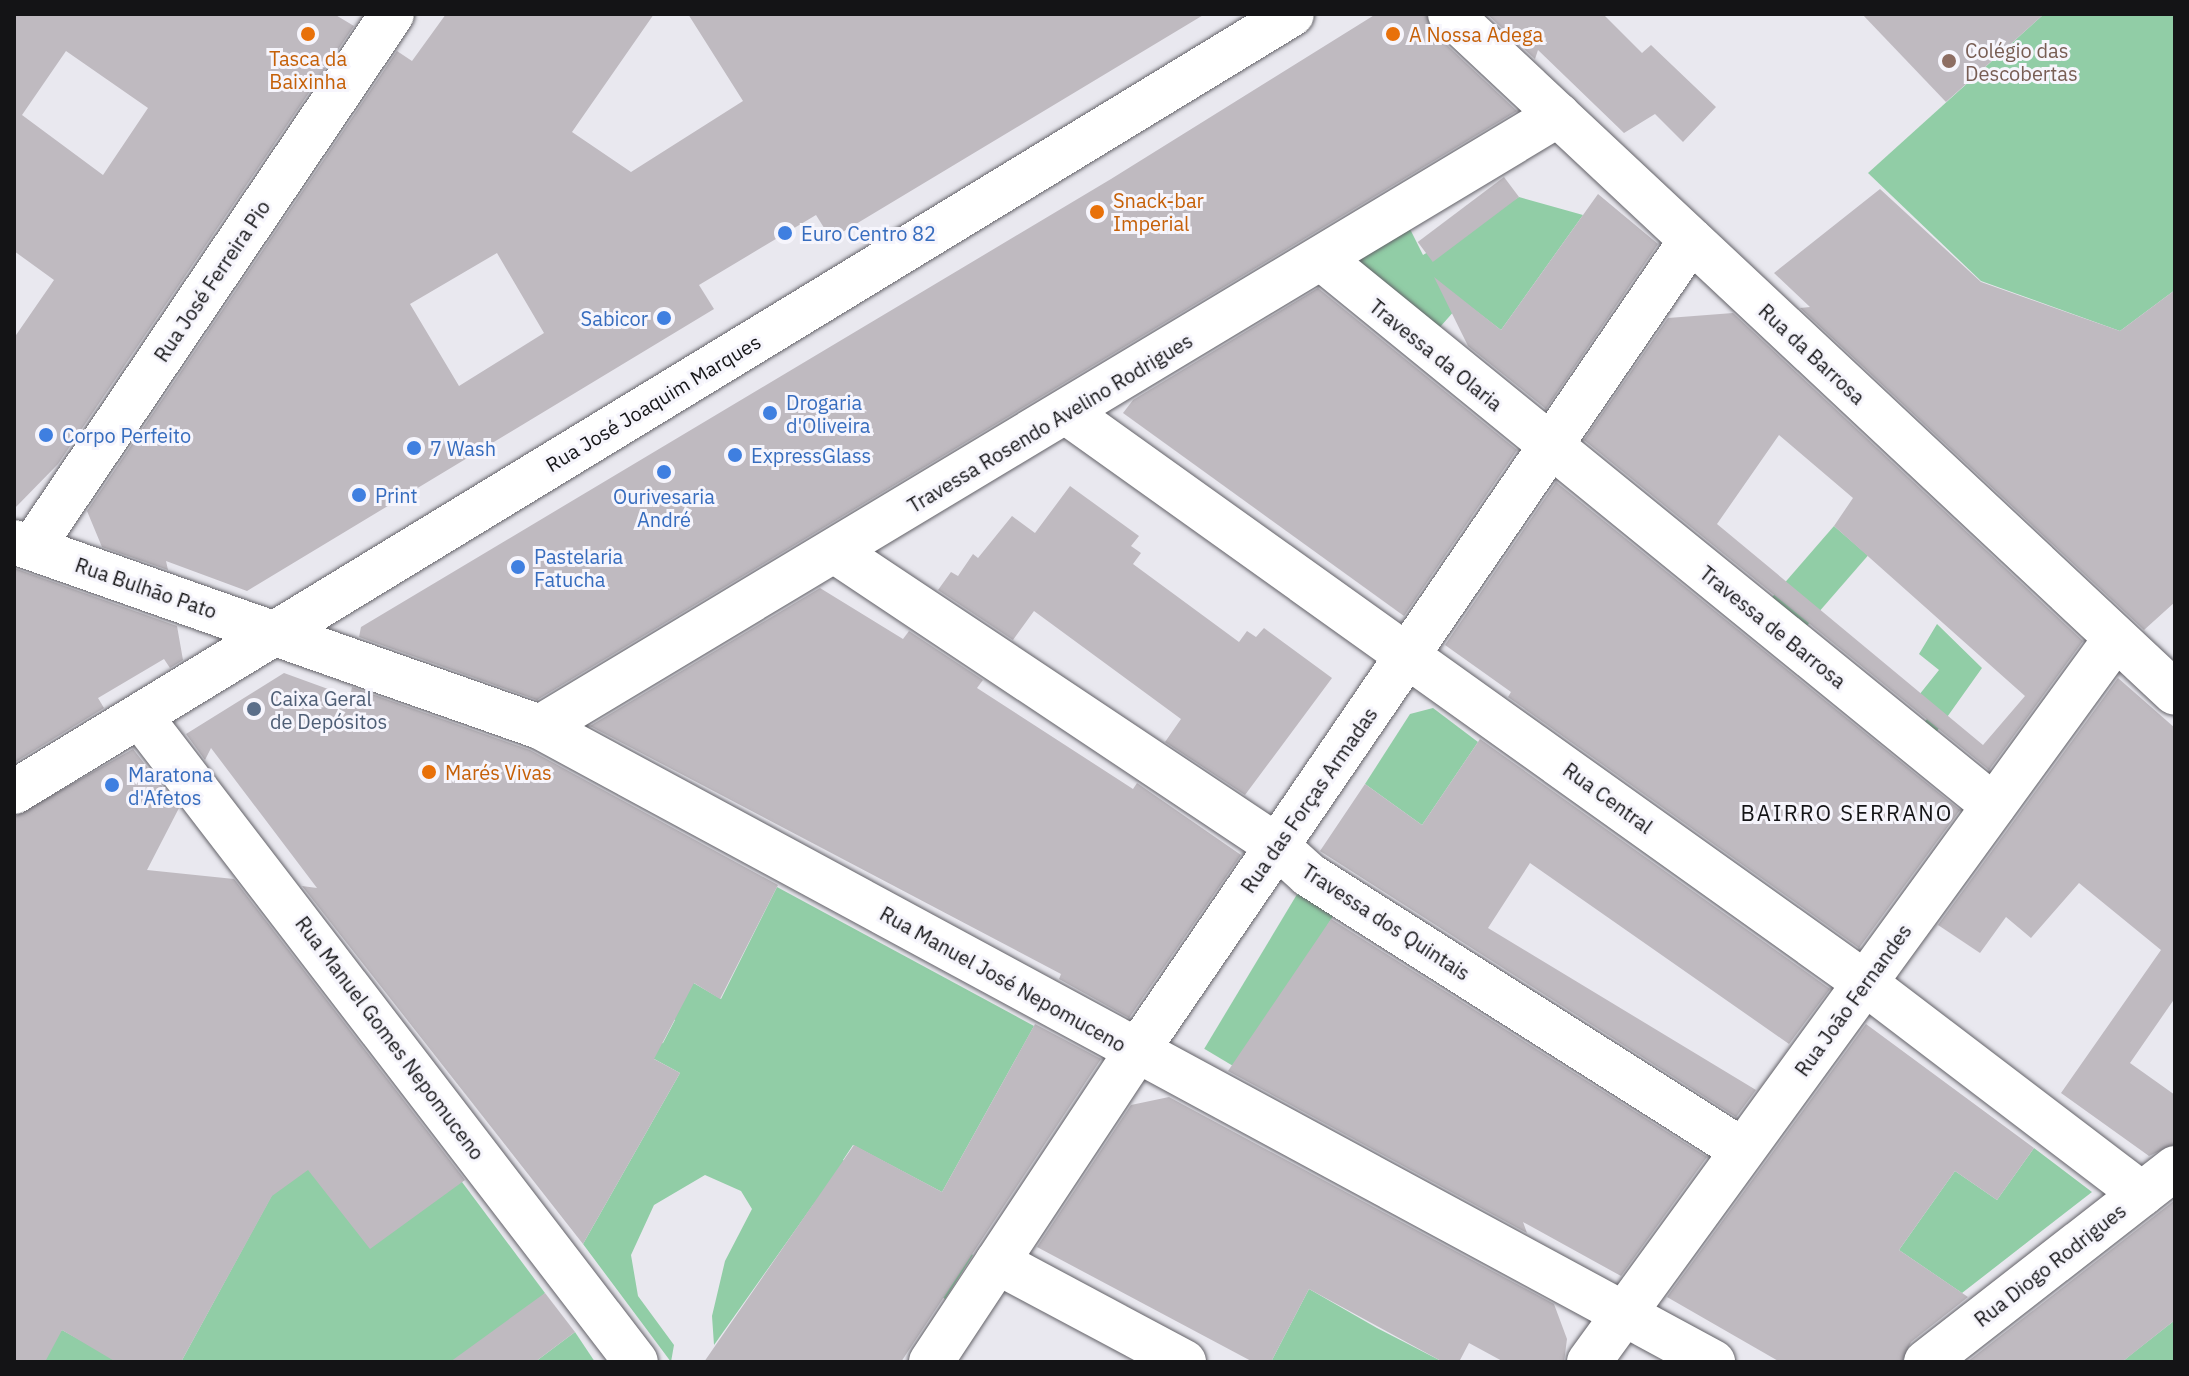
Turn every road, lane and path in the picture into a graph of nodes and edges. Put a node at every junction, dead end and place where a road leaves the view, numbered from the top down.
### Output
1 (392, 14) edge
2 (1292, 14) edge
3 (1450, 14) edge
4 (1558, 115) junction
5 (1691, 240) junction
6 (1322, 259) junction
7 (1066, 412) junction
8 (1552, 449) junction
9 (23, 545) edge
10 (836, 552) junction
11 (278, 633) junction
12 (2116, 638) junction
13 (1409, 655) junction
14 (2168, 674) edge
15 (140, 716) junction
16 (540, 727) junction
17 (14, 792) edge
18 (1994, 806) junction
19 (1277, 846) junction
20 (1865, 983) junction
21 (1137, 1051) junction
22 (1742, 1150) junction
23 (2158, 1181) edge
24 (997, 1262) junction
25 (1624, 1313) junction
26 (636, 1362) edge
27 (931, 1362) edge
28 (1184, 1362) edge
29 (1589, 1362) edge
30 (1713, 1362) edge
31 (1926, 1362) edge

1 - 9 street, Rua José Ferreira Pio
2 - 11 street, Rua José Joaquim Marques
3 - 4 street, Rua da Barrosa
4 - 5 street, Rua da Barrosa
4 - 6 street, Travessa Rosendo Avelino Rodrigues
5 - 8 street, Rua das Forças Armadas
5 - 12 street, Rua da Barrosa
6 - 7 street, Travessa Rosendo Avelino Rodrigues
6 - 8 street, Travessa da Olaria
7 - 10 street, Travessa Rosendo Avelino Rodrigues
7 - 13 street, Rua Central
8 - 13 street, Rua das Forças Armadas
8 - 18 street, Travessa de Barrosa
9 - 11 street, Rua Bulhão Pato
10 - 16 street, Travessa Rosendo Avelino Rodrigues
10 - 19 street, Travessa dos Quintais
11 - 15 street, Rua José Joaquim Marques
11 - 16 street, Rua Manuel José Nepomuceno
12 - 14 street, Rua da Barrosa
12 - 18 street, Rua João Fernandes
13 - 19 street, Rua das Forças Armadas
13 - 20 street, Rua Central
15 - 17 street, Rua José Joaquim Marques
15 - 26 street, Rua Manuel Gomes Nepomuceno
16 - 21 street, Rua Manuel José Nepomuceno
18 - 20 street, Rua João Fernandes
19 - 21 street, Rua das Forças Armadas
19 - 22 street, Travessa dos Quintais
20 - 22 street, Rua João Fernandes
20 - 23 street, Rua Central
21 - 24 street, Rua das Forças Armadas
21 - 25 street, Rua Manuel José Nepomuceno
22 - 25 street, Rua João Fernandes
23 - 31 street, Rua Diogo Rodrigues
24 - 27 street, Rua das Forças Armadas
24 - 28 street
25 - 29 street, Rua João Fernandes
25 - 30 street, Rua Manuel José Nepomuceno

